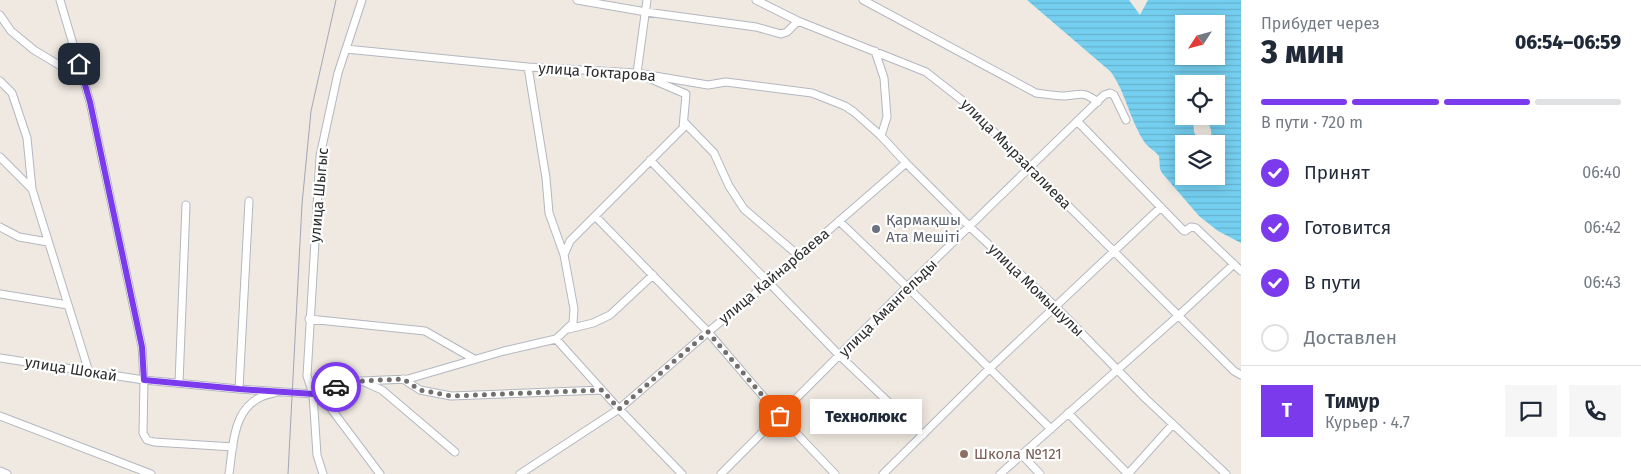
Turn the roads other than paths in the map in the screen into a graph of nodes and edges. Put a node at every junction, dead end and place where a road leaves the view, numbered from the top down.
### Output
1 (60, 0) edge
2 (362, 0) edge
3 (577, 0) edge
4 (648, 0) edge
5 (756, 0) edge
6 (863, 0) edge
7 (646, 12) junction
8 (0, 15) edge
9 (798, 21) junction
10 (346, 49) junction
11 (875, 51) junction
12 (528, 67) junction
13 (637, 73) junction
14 (84, 80) junction
15 (0, 81) edge
16 (1098, 102) junction
17 (845, 106) joint
18 (1126, 120) dead end
19 (684, 122) junction
20 (1078, 122) junction
21 (881, 136) junction
22 (0, 157) edge
23 (650, 160) junction
24 (906, 163) junction
25 (1030, 168) junction
26 (32, 189) junction
27 (249, 201) dead end
28 (186, 205) dead end
29 (1162, 207) junction
30 (595, 216) junction
31 (839, 221) junction
32 (0, 226) edge
33 (970, 227) junction
34 (48, 242) junction
35 (1114, 252) junction
36 (564, 255) junction
37 (799, 256) junction
38 (1234, 264) junction
39 (1241, 271) edge
40 (653, 275) junction
41 (769, 282) junction
42 (908, 286) junction
43 (0, 294) edge
44 (68, 305) junction
45 (1056, 307) junction
46 (1178, 316) junction
47 (309, 319) junction
48 (569, 329) junction
49 (708, 332) junction
50 (556, 339) junction
51 (840, 356) junction
52 (0, 358) edge
53 (474, 359) junction
54 (989, 369) junction
55 (1117, 369) junction
56 (88, 372) junction
57 (1237, 373) edge
58 (403, 379) junction
59 (144, 380) junction
60 (362, 381) junction
61 (179, 383) junction
62 (239, 389) junction
63 (602, 390) junction
64 (283, 392) junction
65 (314, 394) junction
66 (619, 409) junction
67 (1068, 414) junction
68 (0, 416) edge
69 (780, 416) junction
70 (1173, 424) junction
71 (1051, 429) junction
72 (923, 435) junction
73 (233, 448) junction
74 (455, 452) dead end
75 (1022, 455) junction
76 (0, 471) edge
77 (7, 474) edge
78 (151, 474) edge
79 (229, 474) edge
80 (323, 474) edge
81 (380, 474) edge
82 (520, 474) edge
83 (682, 474) edge
84 (721, 474) edge
85 (834, 474) edge
86 (883, 474) edge
87 (1000, 474) edge
88 (1040, 474) edge
89 (1128, 474) edge
90 (1226, 474) edge

1 - 14 street
2 - 10 street, улица Шыгыс
3 - 7 street
4 - 7 street
5 - 9 street, улица Мырзагалиева
6 - 16 street
7 - 9 street
7 - 13 street
8 - 14 street
9 - 11 street, улица Мырзагалиева
10 - 12 street, улица Токтарова
10 - 47 street, улица Шыгыс
11 - 21 street
11 - 25 street, улица Мырзагалиева
12 - 13 street, улица Токтарова
12 - 36 street
13 - 17 street, улица Токтарова
13 - 19 street
14 - 59 street
15 - 26 street
16 - 18 street
16 - 20 street, улица Амангельды
17 - 21 street, улица Момышулы
19 - 23 street
19 - 37 street
20 - 25 street, улица Амангельды
20 - 29 street
21 - 24 street, улица Момышулы
22 - 26 street
23 - 30 street
23 - 41 street
24 - 31 street, улица Кайнарбаева
24 - 33 street, улица Момышулы
25 - 33 street, улица Амангельды
25 - 35 street, улица Мырзагалиева
26 - 34 street
27 - 62 street
28 - 61 street
29 - 35 street
29 - 38 street
30 - 36 street
30 - 40 street
31 - 37 street, улица Кайнарбаева
31 - 42 street
32 - 34 street
33 - 42 street, улица Амангельды
33 - 45 street, улица Момышулы
34 - 44 street
35 - 45 street
35 - 46 street, улица Мырзагалиева
36 - 48 street
37 - 41 street, улица Кайнарбаева
38 - 39 street
38 - 46 street
40 - 48 street
40 - 49 street
41 - 49 street, улица Кайнарбаева
41 - 51 street
42 - 51 street, улица Амангельды
42 - 54 street
43 - 44 street
44 - 56 street
45 - 54 street
45 - 55 street, улица Момышулы
46 - 55 street
46 - 57 street, улица Мырзагалиева
47 - 53 street
47 - 65 street, улица Шыгыс
48 - 50 street
49 - 66 street, улица Кайнарбаева
49 - 69 street
50 - 53 street
50 - 63 street
51 - 69 street, улица Амангельды
51 - 72 street
52 - 56 street, улица Шокай
53 - 58 street
54 - 71 street
54 - 72 street
55 - 67 street
55 - 70 street, улица Момышулы
56 - 59 street, улица Шокай
58 - 60 street
58 - 63 street
59 - 61 street, улица Шокай
59 - 73 street
60 - 65 street
60 - 74 street
61 - 62 street, улица Шокай
62 - 64 street, улица Шокай
63 - 66 street
64 - 65 street, улица Шокай
64 - 73 street
65 - 80 street, улица Шыгыс
65 - 81 street
66 - 82 street, улица Кайнарбаева
66 - 83 street
67 - 71 street
67 - 89 street
68 - 78 street
69 - 84 street, улица Амангельды
69 - 85 street
70 - 89 street
70 - 90 street, улица Момышулы
71 - 75 street
72 - 86 street
73 - 79 street
75 - 87 street
75 - 88 street
76 - 77 street

